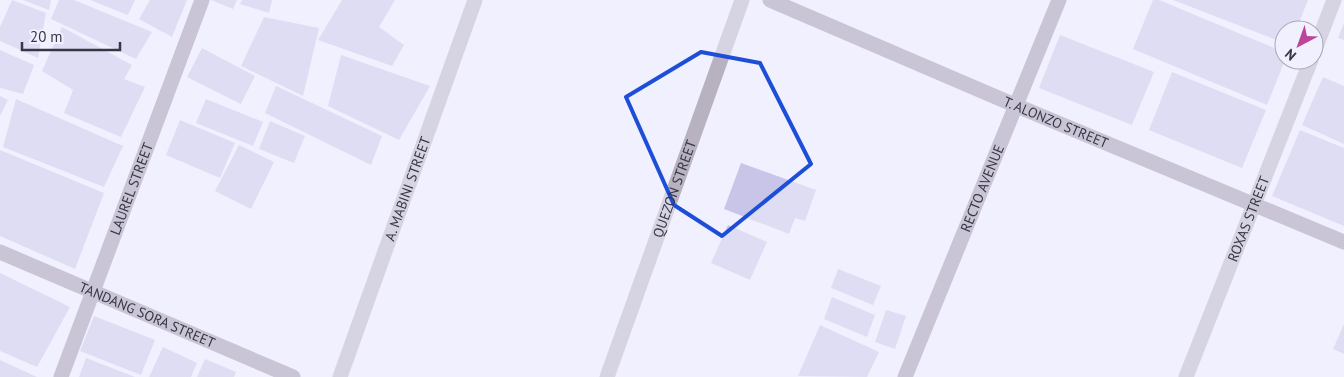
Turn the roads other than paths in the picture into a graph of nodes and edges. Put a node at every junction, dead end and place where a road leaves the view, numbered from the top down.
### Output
1 (202, 0) edge
2 (475, 0) edge
3 (742, 0) edge
4 (770, 0) edge
5 (1059, 0) edge
6 (1334, 0) edge
7 (1324, 26) edge
8 (1307, 70) edge
9 (1017, 106) junction
10 (1255, 204) junction
11 (1344, 242) edge
12 (0, 252) edge
13 (93, 291) junction
14 (61, 377) edge
15 (293, 377) edge
16 (340, 377) edge
17 (607, 377) edge
18 (905, 377) edge
19 (1186, 377) edge

1 - 13 street, LAUREL STREET
2 - 16 street, A. MABINI STREET
3 - 17 street, QUEZON STREET
4 - 9 street, T. ALONZO STREET
5 - 9 street, RECTO AVENUE
6 - 7 street
8 - 10 street, ROXAS STREET
9 - 10 street, T. ALONZO STREET
9 - 18 street, RECTO AVENUE
10 - 11 street, T. ALONZO STREET
10 - 19 street, ROXAS STREET
12 - 13 street, TANDANG SORA STREET
13 - 14 street, LAUREL STREET
13 - 15 street, TANDANG SORA STREET

